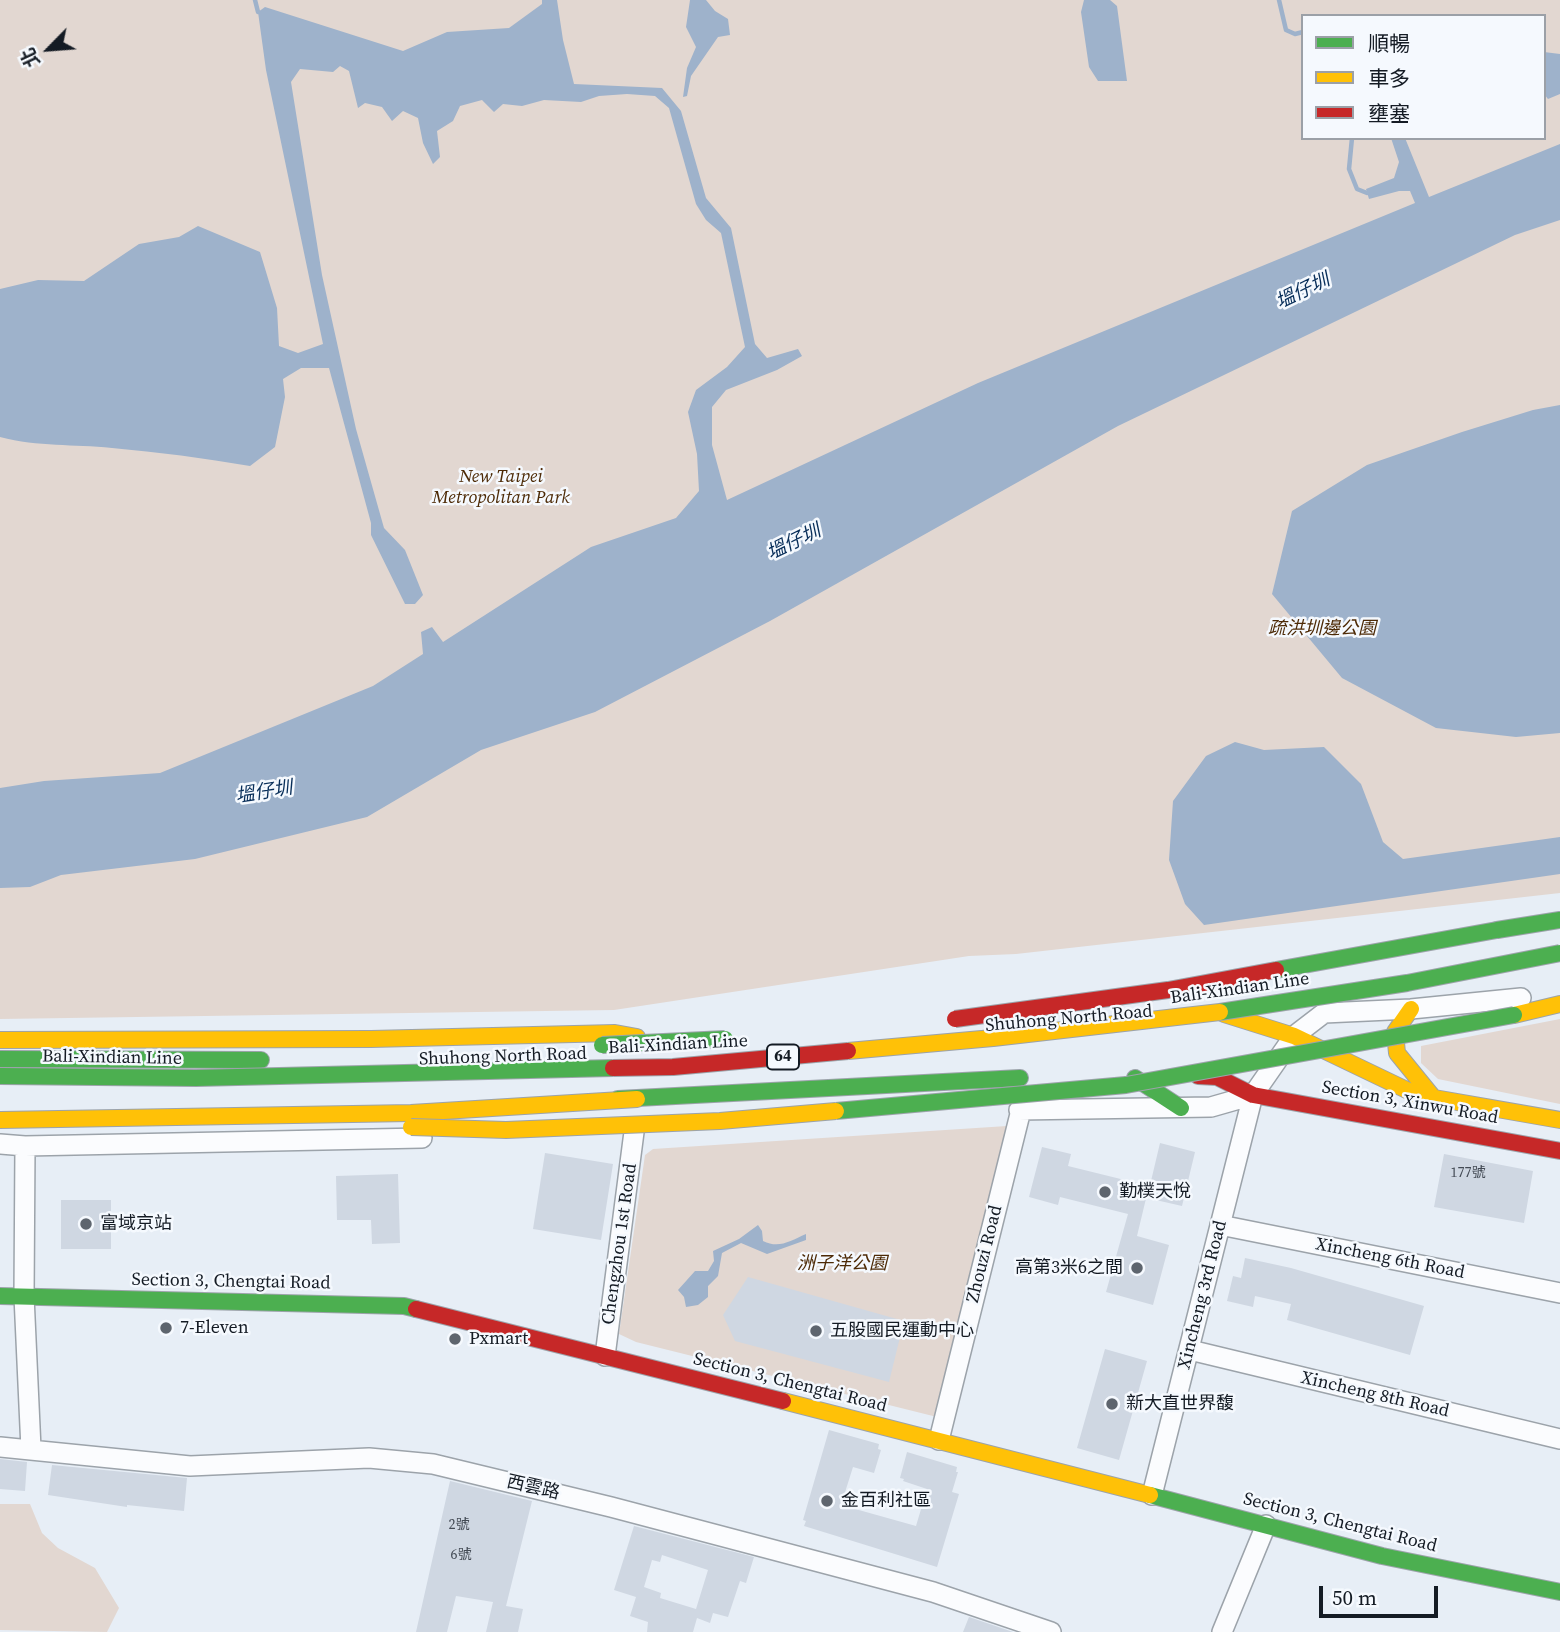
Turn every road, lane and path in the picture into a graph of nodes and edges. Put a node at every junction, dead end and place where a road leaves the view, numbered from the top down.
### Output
1 (1560, 920) edge
2 (1560, 953) edge
3 (1533, 982) dead end
4 (1560, 994) edge
5 (1560, 1004) edge
6 (1411, 1009) junction
7 (936, 1021) dead end
8 (1225, 1031) dead end
9 (1294, 1036) junction
10 (740, 1038) dead end
11 (0, 1040) edge
12 (680, 1049) junction
13 (8, 1059) edge
14 (855, 1067) dead end
15 (1125, 1071) junction
16 (0, 1076) edge
17 (0, 1091) edge
18 (1254, 1095) junction
19 (1432, 1096) junction
20 (637, 1099) junction
21 (0, 1105) edge
22 (1181, 1108) junction
23 (1021, 1110) junction
24 (0, 1120) edge
25 (1560, 1120) edge
26 (634, 1132) junction
27 (0, 1135) edge
28 (0, 1144) edge
29 (25, 1146) junction
30 (1560, 1151) edge
31 (1220, 1225) junction
32 (1560, 1293) edge
33 (0, 1296) edge
34 (24, 1296) junction
35 (1190, 1350) junction
36 (605, 1356) junction
37 (1560, 1439) edge
38 (939, 1440) junction
39 (0, 1447) edge
40 (31, 1449) junction
41 (1152, 1495) junction
42 (1266, 1525) junction
43 (1560, 1592) edge
44 (1051, 1632) edge
45 (1222, 1632) edge

1 - 7 main road, bridge
2 - 16 main road, Bali-Xindian Line / 64, bridge
3 - 8 main road
4 - 6 street
5 - 27 main road, bridge
6 - 9 street
6 - 19 main road
9 - 12 main road, Shuhong North Road
9 - 18 street
9 - 19 main road, Section 3, Xinwu Road
10 - 13 main road, bridge
11 - 12 main road
12 - 13 main road, Shuhong North Road
14 - 17 main road, Bali-Xindian Line / 64
15 - 18 main road
15 - 20 main road
15 - 22 main road
18 - 22 street
18 - 30 main road, Section 3, Xinwu Road
18 - 31 street, Xincheng 3rd Road
19 - 25 main road, Section 3, Xinwu Road
20 - 21 main road
20 - 24 main road
22 - 23 street
23 - 26 street
23 - 38 street, Zhouzi Road
26 - 29 street
26 - 36 street, Chengzhou 1st Road
28 - 29 street
29 - 34 street
31 - 32 street, Xincheng 6th Road
31 - 35 street, Xincheng 3rd Road
33 - 34 main road, Section 3, Chengtai Road
34 - 36 main road, Section 3, Chengtai Road
34 - 40 street
35 - 37 street, Xincheng 8th Road
35 - 41 street, Xincheng 3rd Road
36 - 38 main road, Section 3, Chengtai Road
38 - 41 main road, Section 3, Chengtai Road
39 - 40 street, 西雲路
40 - 44 street, 西雲路
41 - 42 main road, Section 3, Chengtai Road
42 - 43 main road, Section 3, Chengtai Road
42 - 45 street

